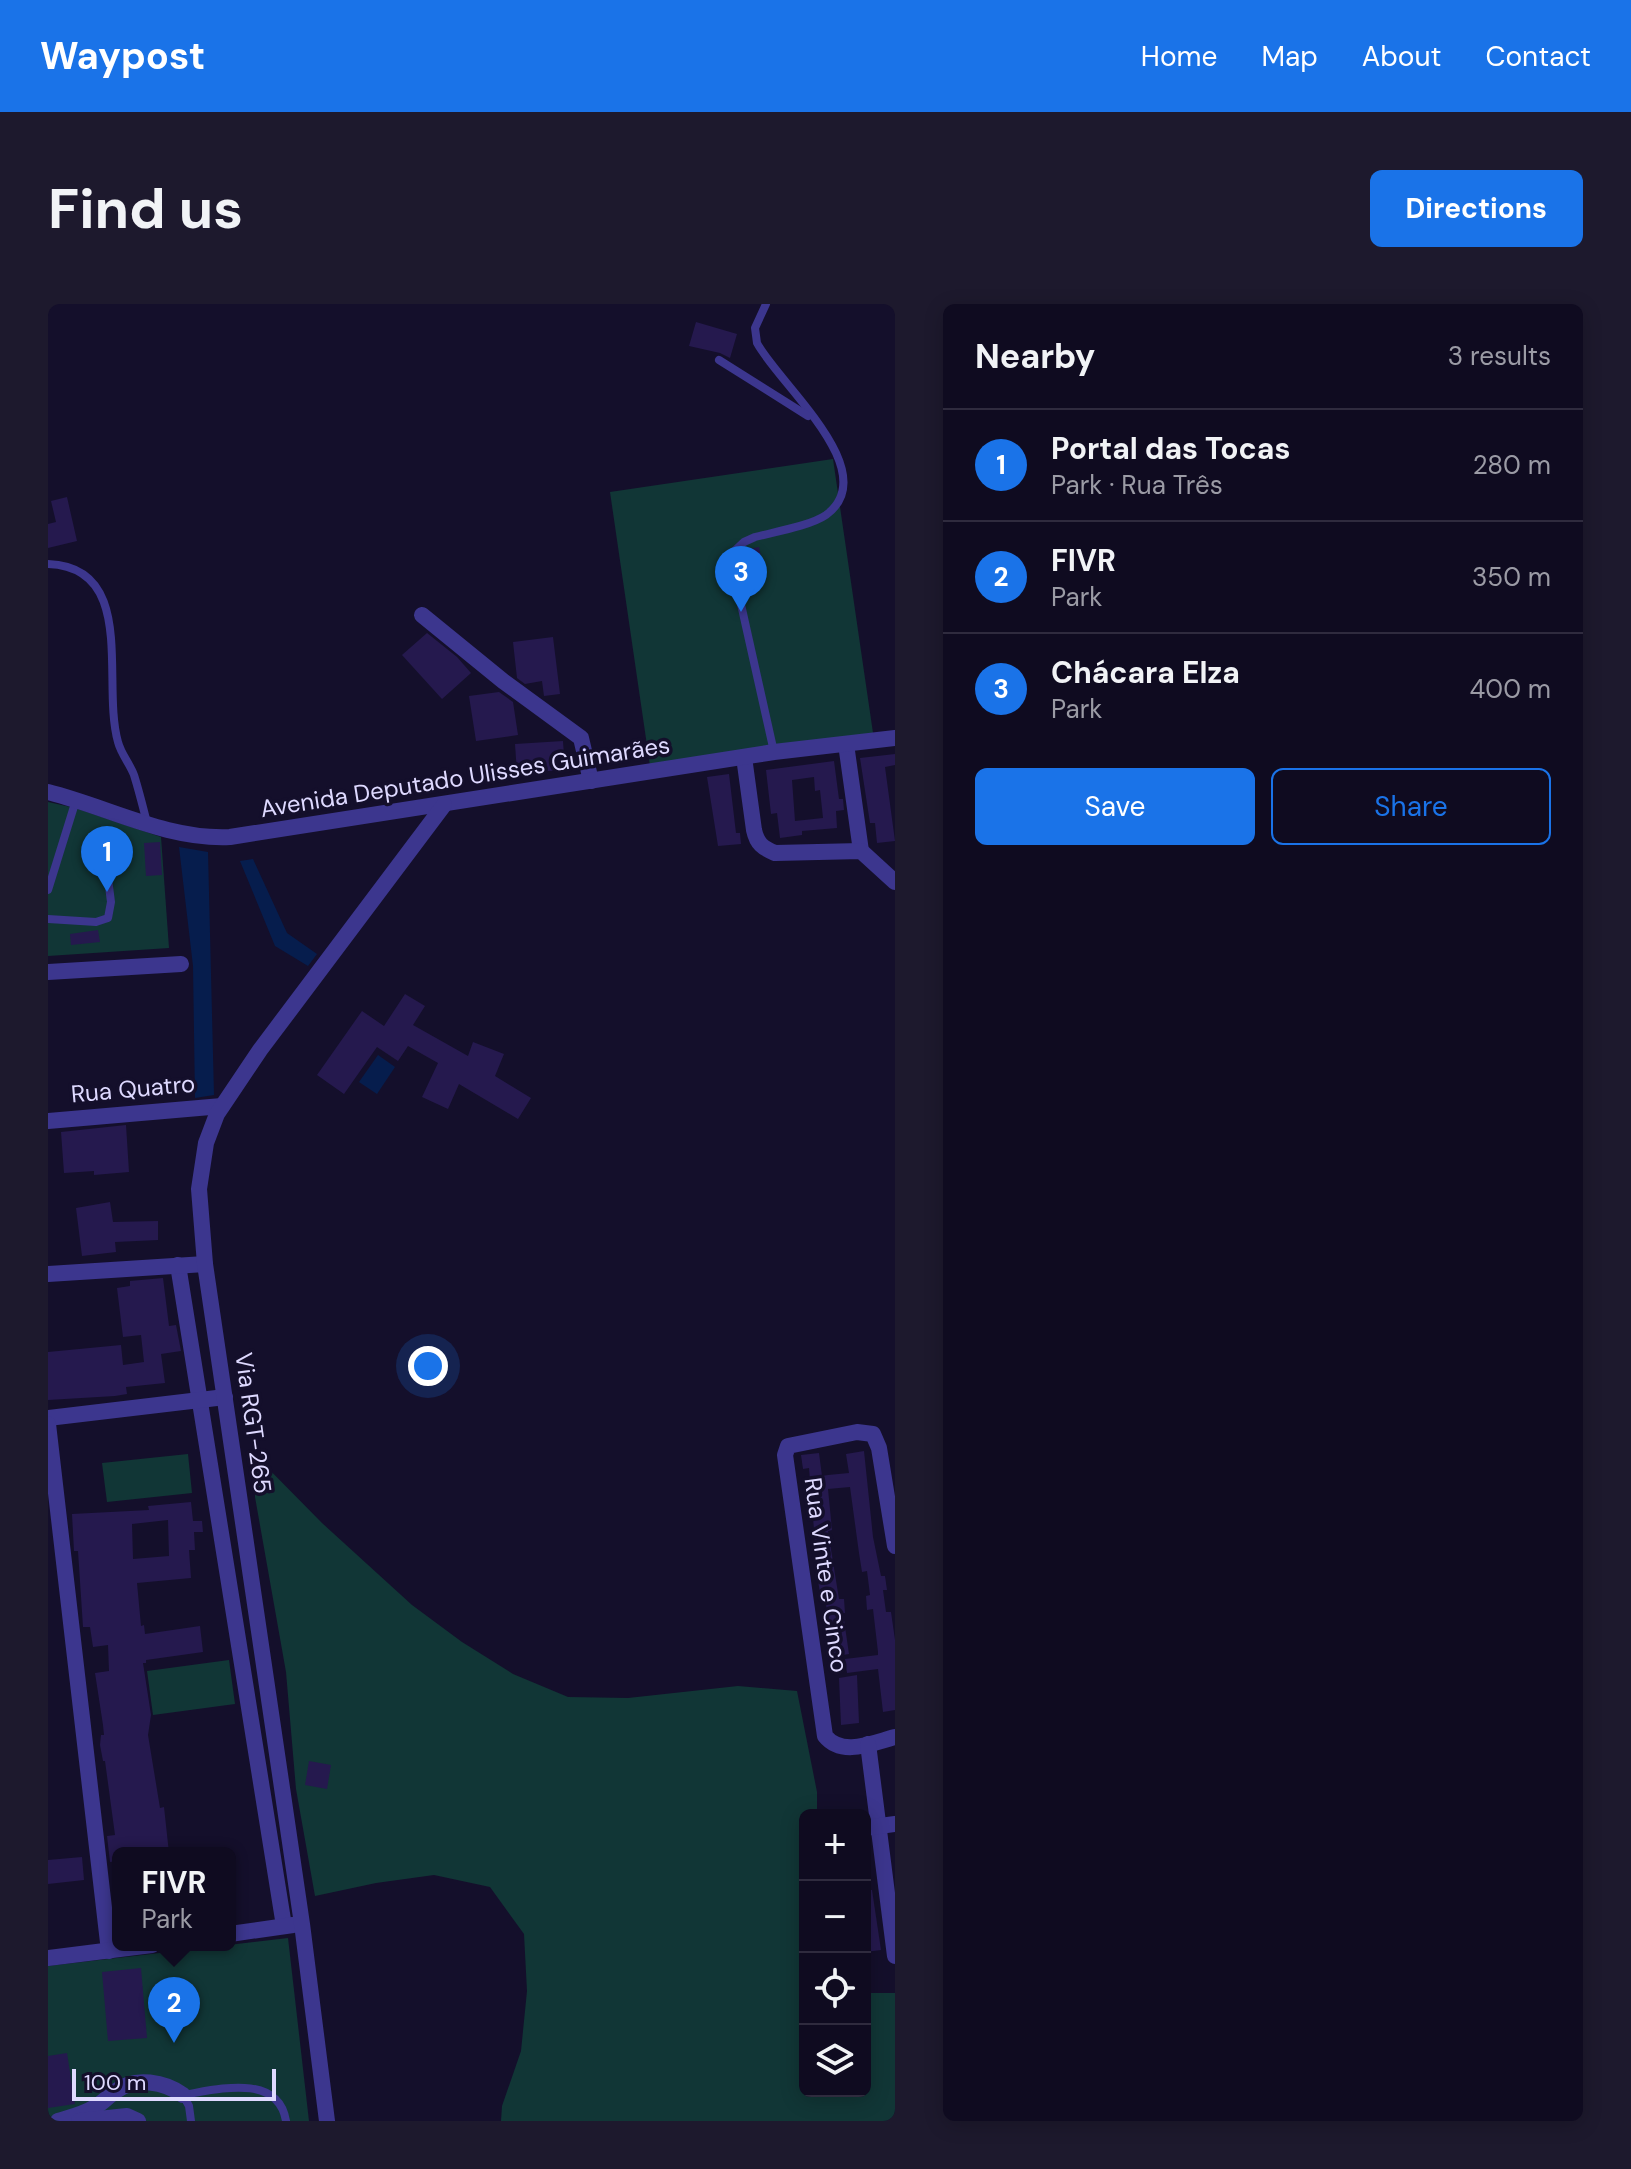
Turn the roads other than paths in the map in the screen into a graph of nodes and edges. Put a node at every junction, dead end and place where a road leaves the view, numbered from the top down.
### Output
1 (766, 304) edge
2 (719, 360) dead end
3 (816, 421) junction
4 (48, 564) edge
5 (422, 615) dead end
6 (895, 738) edge
7 (846, 744) junction
8 (774, 752) junction
9 (744, 757) junction
10 (591, 781) junction
11 (48, 792) edge
12 (76, 799) junction
13 (444, 805) junction
14 (147, 824) junction
15 (861, 851) junction
16 (106, 863) dead end
17 (895, 882) edge
18 (48, 890) edge
19 (48, 919) edge
20 (181, 964) dead end
21 (48, 972) edge
22 (222, 1106) junction
23 (48, 1121) edge
24 (205, 1264) junction
25 (178, 1265) junction
26 (48, 1274) edge
27 (225, 1397) junction
28 (198, 1400) junction
29 (48, 1421) edge
30 (895, 1546) edge
31 (895, 1737) edge
32 (868, 1744) junction
33 (879, 1826) edge
34 (302, 1924) junction
35 (284, 1926) junction
36 (236, 1933) edge
37 (109, 1951) junction
38 (112, 1951) edge
39 (895, 1956) edge
40 (48, 1958) edge
41 (183, 2095) junction
42 (58, 2121) edge
43 (79, 2121) edge
44 (138, 2121) edge
45 (191, 2121) edge
46 (286, 2121) edge
47 (327, 2121) edge

1 - 3 lane
2 - 3 lane
3 - 8 lane
4 - 14 lane
5 - 10 street
6 - 7 street, Avenida Deputado Ulisses Guimarães
7 - 8 street, Avenida Deputado Ulisses Guimarães
7 - 15 street
8 - 9 street, Avenida Deputado Ulisses Guimarães
9 - 10 street, Avenida Deputado Ulisses Guimarães
9 - 15 street
10 - 13 street, Avenida Deputado Ulisses Guimarães
11 - 12 street, Avenida Deputado Ulisses Guimarães
12 - 14 street, Avenida Deputado Ulisses Guimarães
12 - 18 lane
13 - 14 street, Avenida Deputado Ulisses Guimarães
13 - 22 street, Via RGT-265
15 - 17 street
16 - 19 lane
20 - 21 street
22 - 23 street, Rua Quatro
22 - 24 street, Via RGT-265
24 - 25 street
24 - 27 street, Via RGT-265
25 - 26 street
25 - 28 street
27 - 28 street
27 - 34 street, Via RGT-265
28 - 29 street
28 - 35 street
29 - 37 street
30 - 32 street, Rua Vinte e Cinco
31 - 32 street
32 - 33 street
33 - 39 street
34 - 35 street
34 - 47 street, Via RGT-265
35 - 36 street
37 - 38 street
37 - 40 street
41 - 42 street
41 - 45 lane
41 - 46 lane
43 - 44 street

